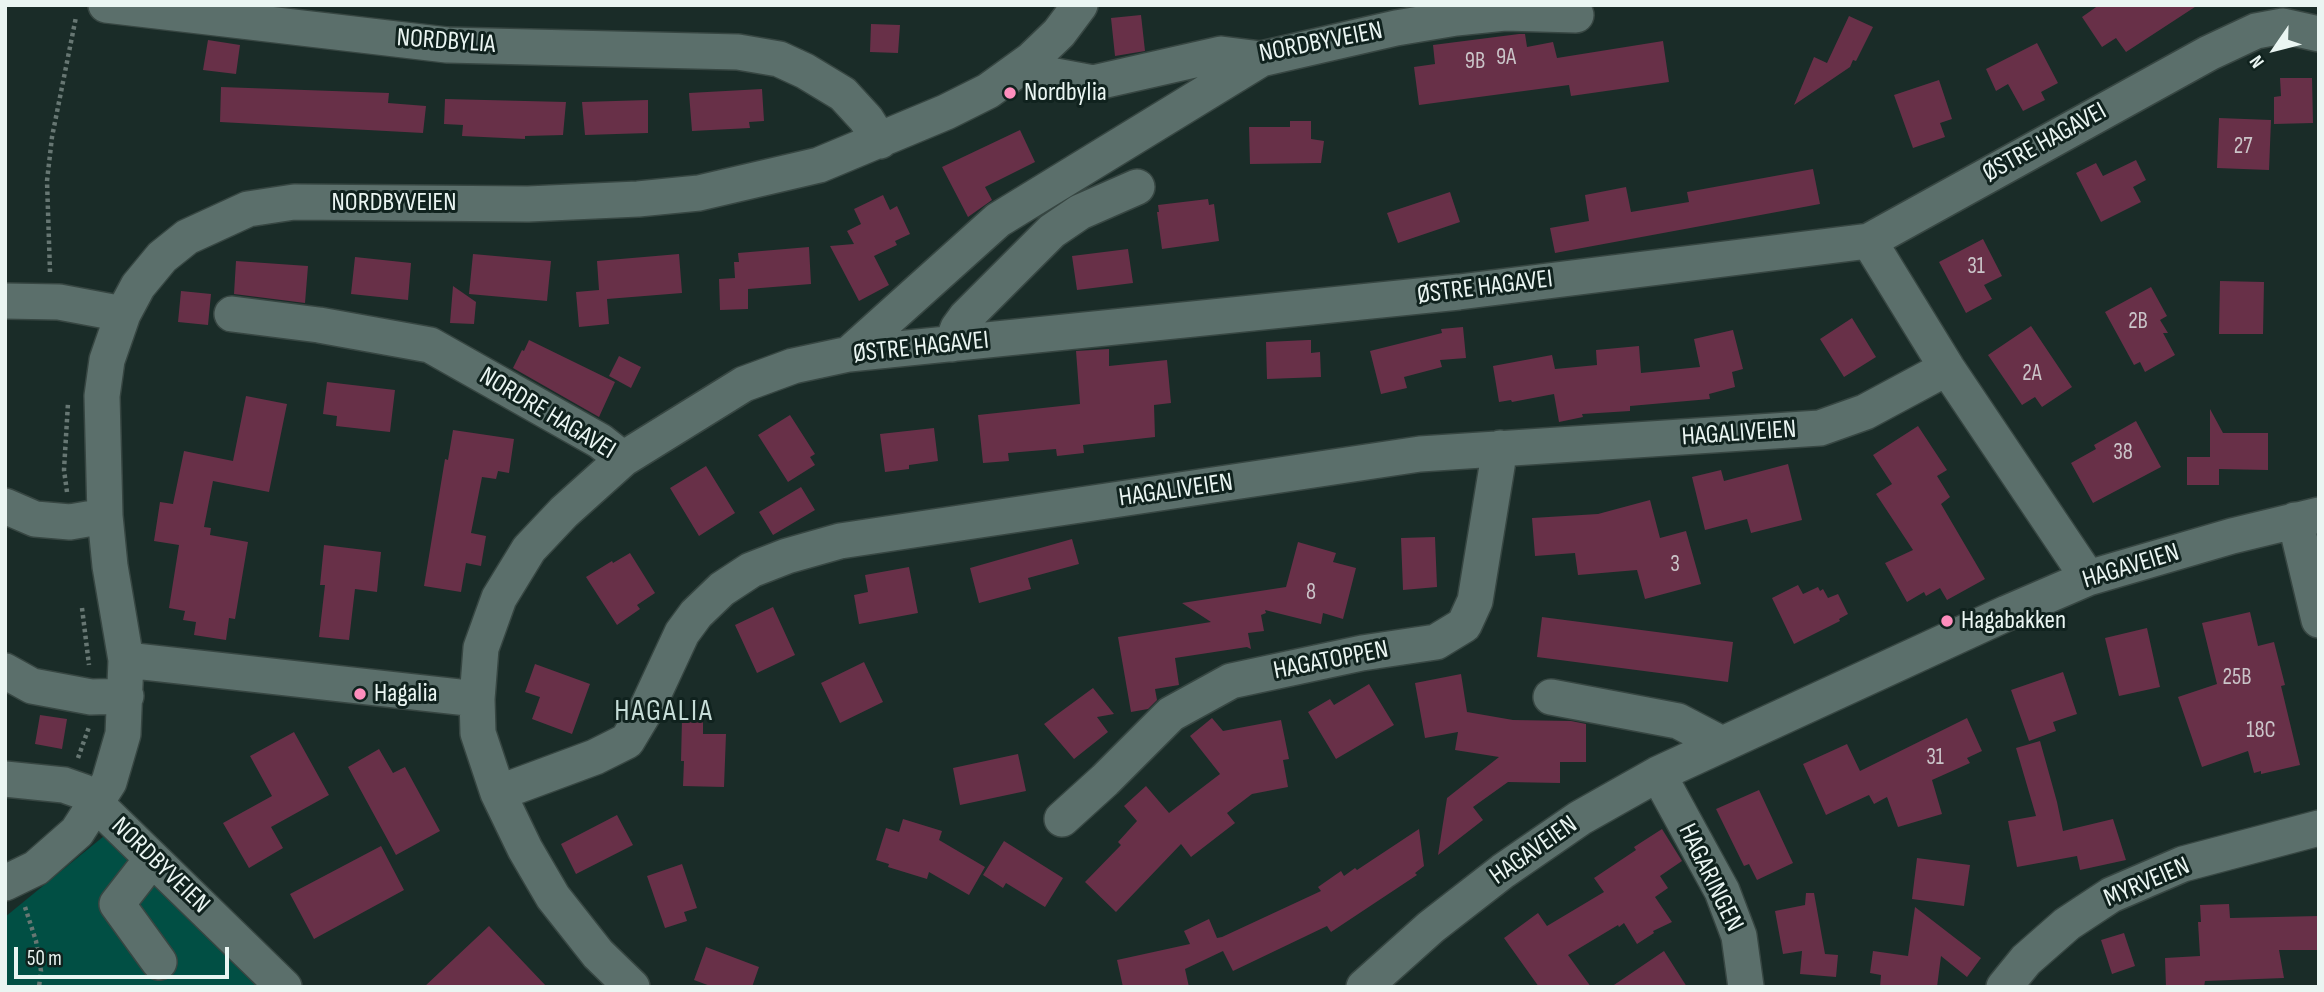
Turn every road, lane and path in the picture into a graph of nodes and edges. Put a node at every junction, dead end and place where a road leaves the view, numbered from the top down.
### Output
1 (78, 5) edge
2 (106, 5) edge
3 (1080, 5) edge
4 (1576, 15) dead end
5 (2319, 34) edge
6 (1261, 59) junction
7 (1031, 60) junction
8 (880, 141) junction
9 (1137, 187) dead end
10 (1869, 241) junction
11 (5, 301) edge
12 (58, 302) junction
13 (123, 314) junction
14 (232, 314) dead end
15 (952, 344) junction
16 (849, 354) junction
17 (1947, 368) junction
18 (1500, 448) junction
19 (623, 459) junction
20 (5, 506) edge
21 (105, 516) junction
22 (2307, 518) edge
23 (2088, 578) junction
24 (2319, 620) edge
25 (126, 660) junction
26 (5, 671) edge
27 (126, 696) junction
28 (1551, 697) dead end
29 (477, 699) junction
30 (1722, 744) junction
31 (1658, 774) junction
32 (5, 779) edge
33 (498, 793) junction
34 (96, 804) junction
35 (1062, 819) dead end
36 (2319, 828) edge
37 (152, 859) junction
38 (11, 881) edge
39 (159, 962) dead end
40 (39, 987) edge
41 (284, 987) edge
42 (632, 987) edge
43 (1364, 987) edge
44 (1746, 987) edge
45 (2004, 987) edge

1 - 12 path
2 - 8 street, NORDBYLIA
3 - 7 street, NORDBYVEIEN
4 - 6 street, NORDBYVEIEN
5 - 10 street, ØSTRE HAGAVEI
6 - 7 street, NORDBYVEIEN
6 - 16 street
7 - 8 street, NORDBYVEIEN
8 - 13 street, NORDBYVEIEN
9 - 15 street
10 - 15 street, ØSTRE HAGAVEI
10 - 17 street
11 - 12 street
12 - 13 street
13 - 21 street, NORDBYVEIEN
14 - 19 street, NORDRE HAGAVEI
15 - 16 street, ØSTRE HAGAVEI
16 - 19 street, ØSTRE HAGAVEI
17 - 18 street, HAGALIVEIEN
17 - 23 street
18 - 33 street, HAGALIVEIEN
18 - 35 street, HAGATOPPEN
19 - 29 street, NORDRE HAGAVEI
20 - 21 street
21 - 25 street, NORDBYVEIEN
22 - 23 street, HAGAVEIEN
22 - 24 street
23 - 30 street, HAGAVEIEN
25 - 27 street, NORDBYVEIEN
25 - 29 street
26 - 27 street
27 - 34 street, NORDBYVEIEN
28 - 30 street
29 - 33 street, NORDRE HAGAVEI
30 - 31 street, HAGAVEIEN
31 - 43 street, HAGAVEIEN
31 - 44 street, HAGARINGEN
32 - 34 street
33 - 42 street, NORDRE HAGAVEI
34 - 37 street, NORDBYVEIEN
34 - 38 street, NORDBYVEIEN
36 - 45 street, MYRVEIEN
37 - 39 street
37 - 41 street, NORDBYVEIEN
38 - 40 path

